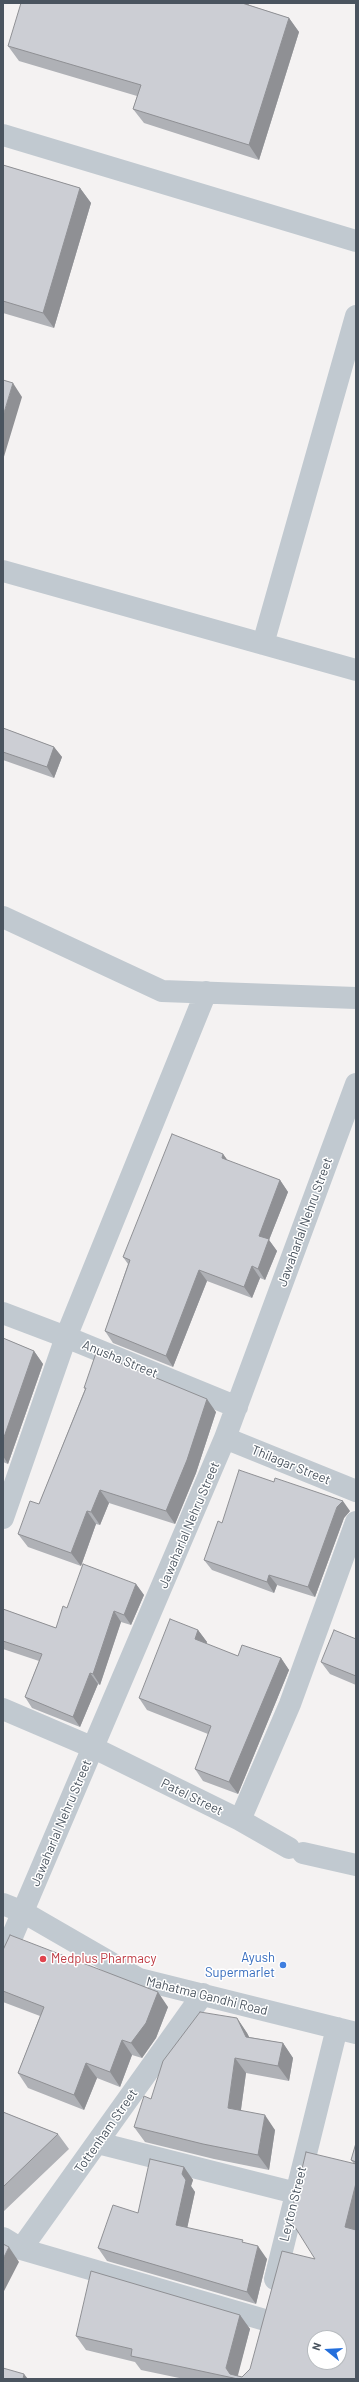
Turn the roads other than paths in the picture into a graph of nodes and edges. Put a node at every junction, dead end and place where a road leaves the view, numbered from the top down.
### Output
1 (3, 135) edge
2 (356, 241) edge
3 (356, 316) edge
4 (3, 571) edge
5 (263, 644) junction
6 (356, 670) edge
7 (3, 917) edge
8 (206, 992) junction
9 (356, 998) edge
10 (356, 1084) edge
11 (3, 1313) edge
12 (66, 1337) junction
13 (237, 1407) junction
14 (225, 1438) junction
15 (356, 1491) edge
16 (3, 1518) edge
17 (356, 1522) edge
18 (3, 1709) edge
19 (94, 1748) junction
20 (240, 1820) junction
21 (356, 1865) edge
22 (3, 1904) edge
23 (23, 1912) junction
24 (3, 1958) edge
25 (203, 1994) junction
26 (346, 2030) edge
27 (98, 2143) junction
28 (296, 2193) junction
29 (3, 2238) edge
30 (22, 2249) junction
31 (265, 2320) junction
32 (258, 2342) edge

1 - 2 street
3 - 5 street
4 - 5 street
5 - 6 street
7 - 8 street
8 - 9 street
8 - 12 street
10 - 13 street, Jawaharlal Nehru Street
11 - 12 street, Anusha Street
12 - 13 street, Anusha Street
12 - 16 street
13 - 14 street, Jawaharlal Nehru Street
14 - 15 street, Thilagar Street
14 - 19 street, Jawaharlal Nehru Street
17 - 20 street
18 - 19 street, Patel Street
19 - 20 street, Patel Street
19 - 23 street, Jawaharlal Nehru Street
20 - 21 street, Patel Street
22 - 23 street, Mahatma Gandhi Road
23 - 24 street, Jawaharlal Nehru Street
23 - 25 street, Mahatma Gandhi Road
25 - 26 street, Mahatma Gandhi Road
25 - 27 street, Tottenham Street
26 - 28 street, Leyton Street
27 - 28 street
27 - 30 street, Tottenham Street
28 - 31 street, Leyton Street
29 - 30 street
30 - 31 street
31 - 32 street, Leyton Street

